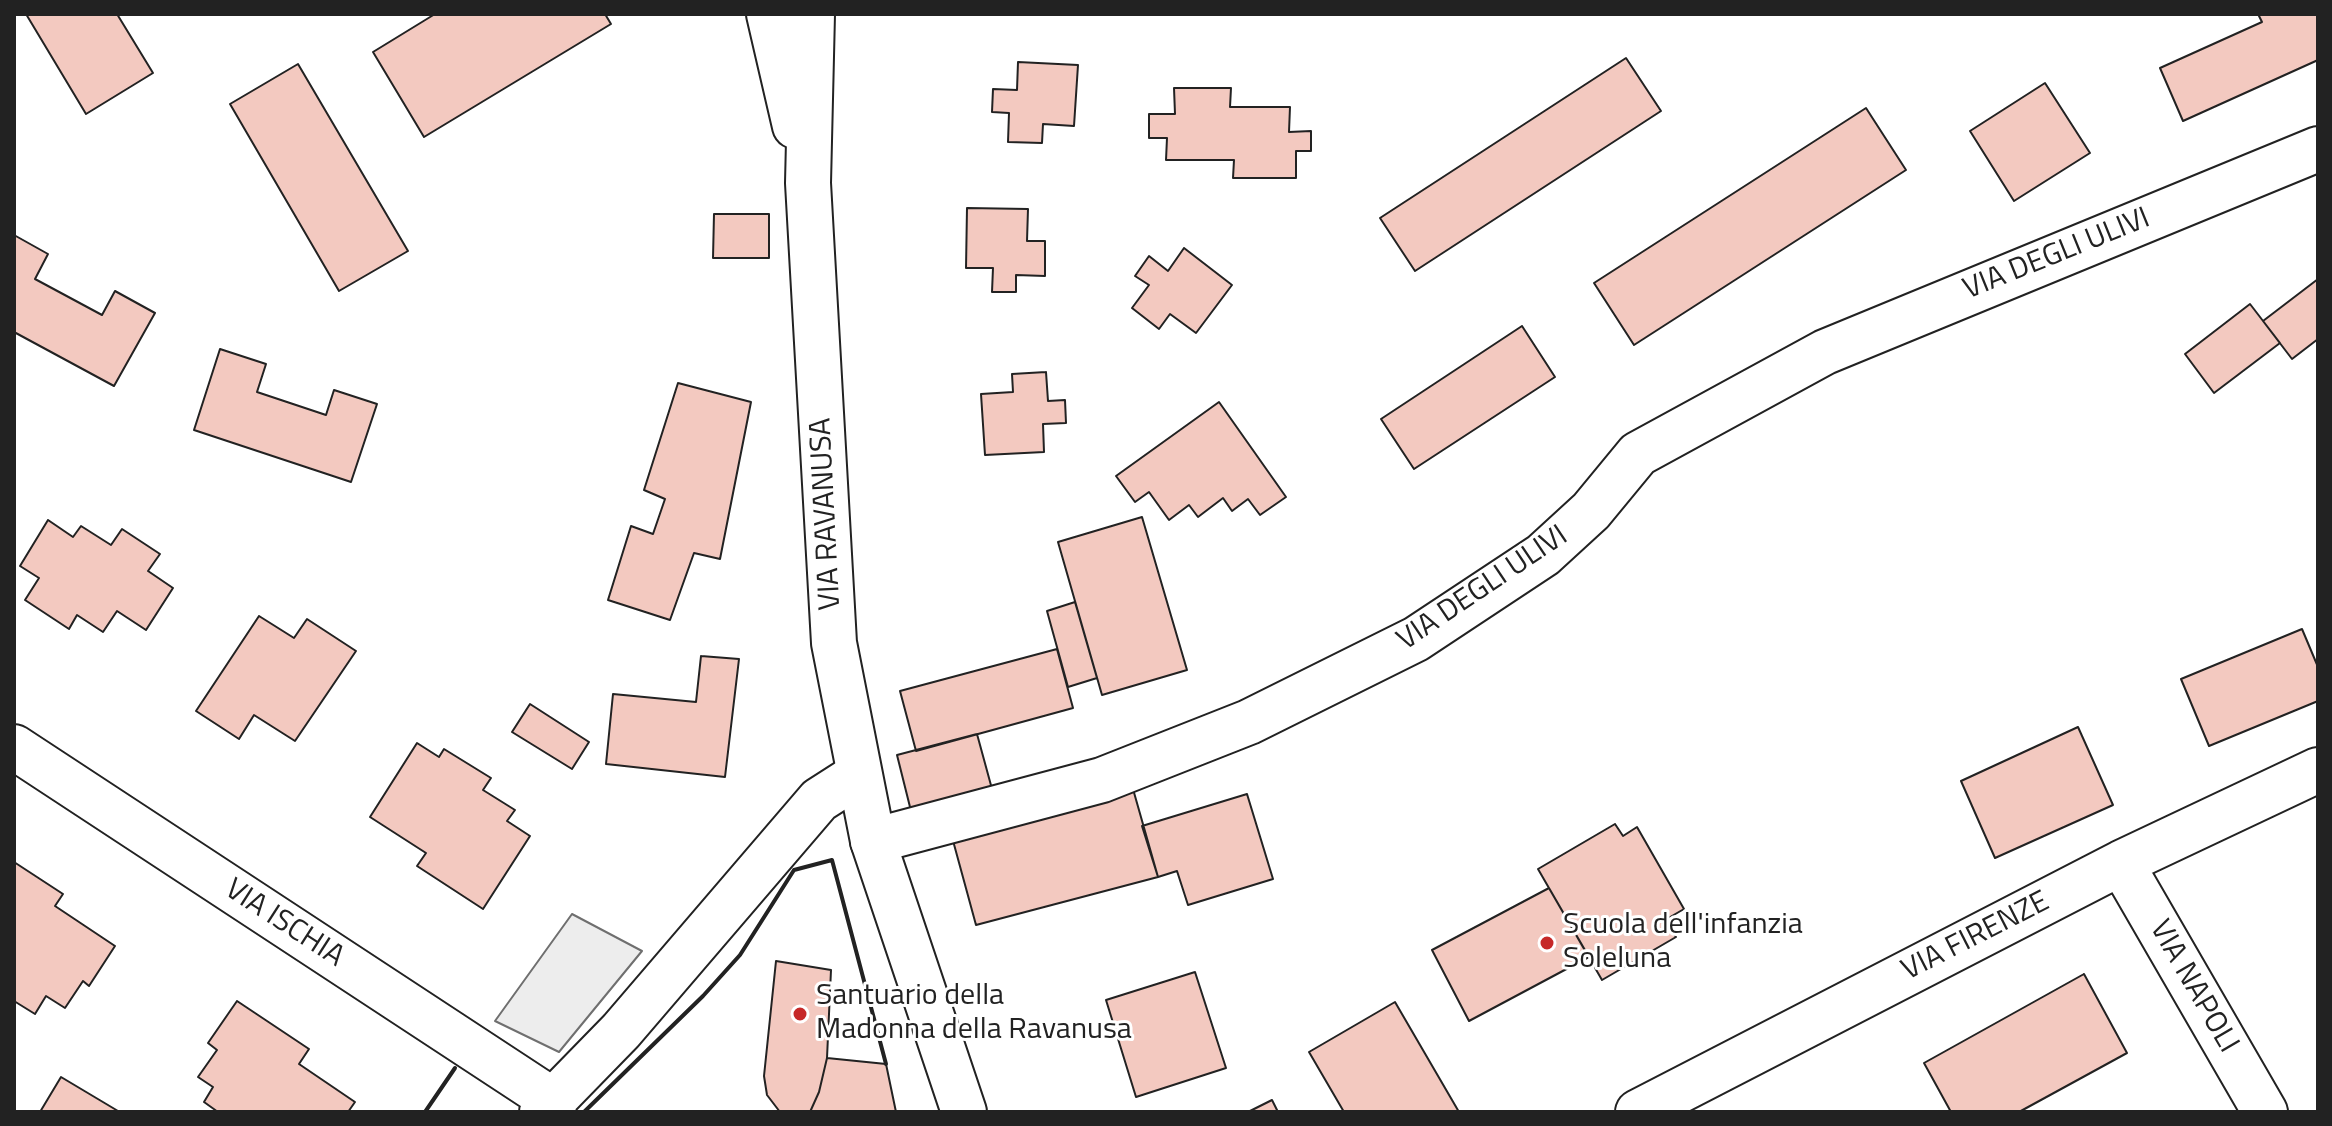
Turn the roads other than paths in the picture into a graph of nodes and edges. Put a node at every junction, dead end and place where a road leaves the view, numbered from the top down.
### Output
1 (769, 14) edge
2 (812, 14) edge
3 (2318, 149) edge
4 (808, 183) junction
5 (14, 747) edge
6 (2318, 770) edge
7 (858, 775) junction
8 (873, 841) junction
9 (2121, 863) junction
10 (548, 1107) edge
11 (964, 1112) edge
12 (1638, 1112) edge
13 (2265, 1112) edge

1 - 4 street
2 - 4 street
3 - 8 street, VIA DEGLI ULIVI
4 - 7 street, VIA RAVANUSA
5 - 10 street, VIA ISCHIA
6 - 9 street, VIA FIRENZE
7 - 8 street, VIA RAVANUSA
7 - 10 street
8 - 11 street, VIA RAVANUSA
9 - 12 street, VIA FIRENZE
9 - 13 street, VIA NAPOLI

